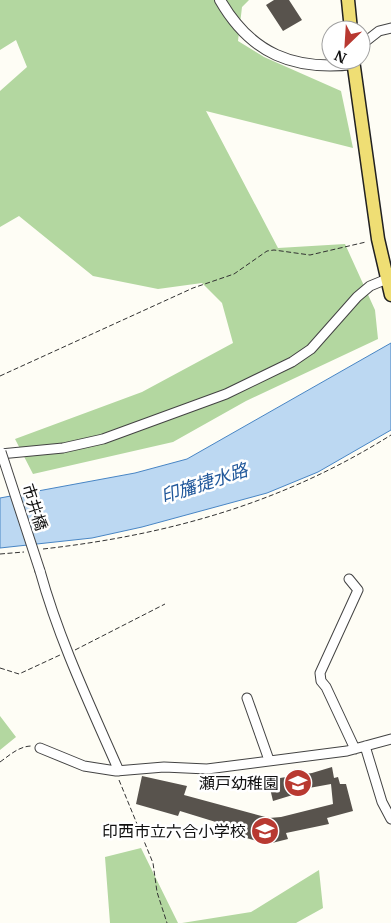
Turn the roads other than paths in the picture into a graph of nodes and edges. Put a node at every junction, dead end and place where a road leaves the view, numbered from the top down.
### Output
1 (220, 0) edge
2 (348, 0) edge
3 (350, 20) edge
4 (391, 28) edge
5 (371, 38) edge
6 (321, 67) edge
7 (354, 70) edge
8 (387, 279) junction
9 (391, 295) edge
10 (1, 453) edge
11 (349, 578) dead end
12 (248, 698) dead end
13 (391, 739) edge
14 (365, 746) junction
15 (40, 748) road end
16 (355, 749) junction
17 (269, 760) junction
18 (117, 771) junction
19 (391, 819) edge

1 - 6 street
2 - 3 main road
4 - 5 street
7 - 8 main road
8 - 9 main road
8 - 10 street
10 - 18 street, 市井橋, bridge
11 - 16 street
12 - 17 street
13 - 14 street
14 - 16 street
14 - 19 street
15 - 18 street
16 - 17 street
17 - 18 street

